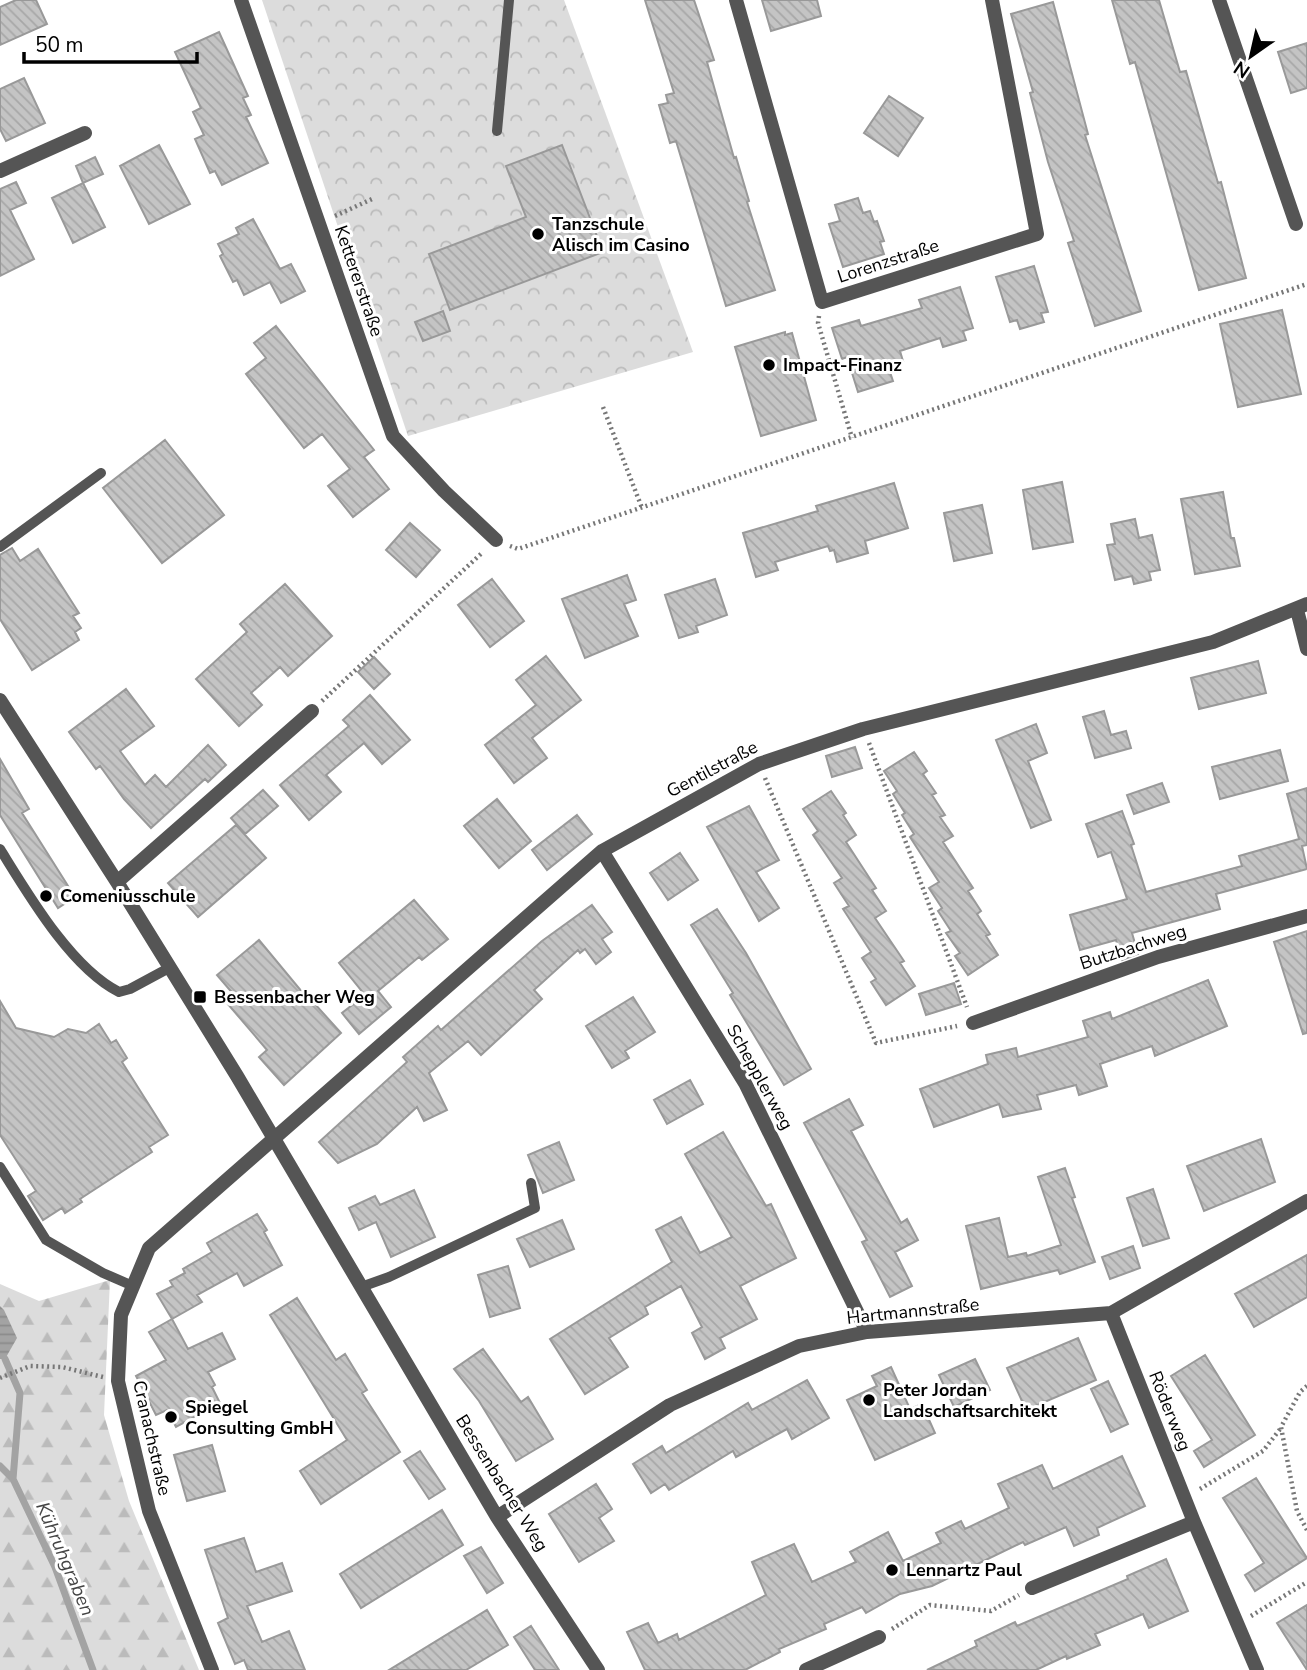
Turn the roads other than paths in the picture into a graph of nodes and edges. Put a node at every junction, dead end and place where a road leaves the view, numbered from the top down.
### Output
1 (241, 0) edge
2 (509, 0) edge
3 (736, 0) edge
4 (992, 0) edge
5 (1219, 0) edge
6 (497, 131) dead end
7 (85, 133) dead end
8 (0, 171) edge
9 (1296, 224) dead end
10 (101, 473) dead end
11 (496, 540) road end
12 (0, 547) edge
13 (1302, 607) edge
14 (1307, 649) edge
15 (0, 700) edge
16 (312, 711) road end
17 (0, 849) edge
18 (602, 851) junction
19 (117, 882) junction
20 (1307, 916) edge
21 (169, 968) junction
22 (973, 1023) road end
23 (274, 1140) junction
24 (0, 1167) edge
25 (531, 1183) dead end
26 (1307, 1201) edge
27 (133, 1286) junction
28 (361, 1287) junction
29 (1111, 1313) junction
30 (867, 1332) junction
31 (497, 1517) junction
32 (1194, 1522) junction
33 (1032, 1588) road end
34 (880, 1637) road end
35 (212, 1670) edge
36 (598, 1670) edge
37 (806, 1670) edge
38 (1257, 1670) edge

1 - 11 street, Kettererstraße
2 - 6 lane
3 - 4 street, Lorenzstraße
5 - 9 street
7 - 8 street
10 - 12 lane
13 - 14 street
13 - 18 street, Gentilstraße
15 - 19 street, Bessenbacher Weg
16 - 19 street
17 - 21 lane
18 - 23 street, Gentilstraße
18 - 30 street, Schepplerweg
19 - 21 street, Bessenbacher Weg
20 - 22 street, Butzbachweg
21 - 23 street, Bessenbacher Weg
23 - 27 street, Cranachstraße
23 - 28 street, Bessenbacher Weg
24 - 27 lane
25 - 28 lane
26 - 29 street, Hartmannstraße
27 - 35 street, Cranachstraße
28 - 31 street, Bessenbacher Weg
29 - 30 street, Hartmannstraße
29 - 32 street, Röderweg
30 - 31 street, Hartmannstraße
31 - 36 street, Bessenbacher Weg
32 - 33 street
32 - 38 street, Röderweg
34 - 37 street

